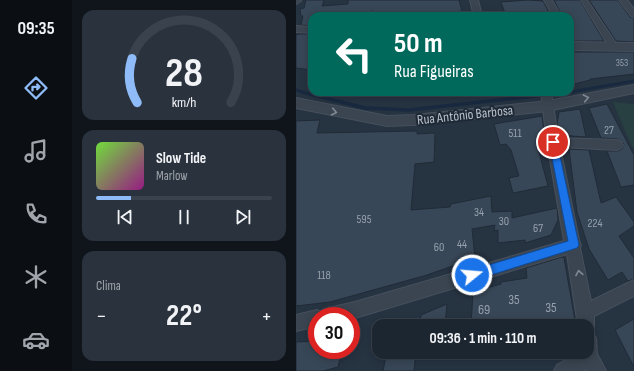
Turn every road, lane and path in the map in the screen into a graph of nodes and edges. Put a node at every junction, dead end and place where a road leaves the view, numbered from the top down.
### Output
1 (474, 0) edge
2 (548, 0) edge
3 (623, 0) edge
4 (584, 1) dead end
5 (477, 12) edge
6 (555, 12) edge
7 (634, 14) edge
8 (296, 29) edge
9 (308, 30) edge
10 (574, 44) edge
11 (634, 47) edge
12 (614, 48) junction
13 (634, 89) edge
14 (547, 96) edge
15 (296, 103) edge
16 (548, 106) junction
17 (553, 142) junction
18 (617, 145) dead end
19 (574, 245) junction
20 (634, 288) edge
21 (360, 309) edge
22 (586, 319) edge
23 (308, 320) edge
24 (296, 323) edge
25 (592, 364) edge
26 (563, 371) edge

1 - 5 street
2 - 6 street
3 - 7 street
4 - 12 street
8 - 9 street
10 - 12 street
11 - 12 street
16 -> 13 street, Rua Antônio Barbosa
14 - 16 street
15 -> 16 street, Rua Antônio Barbosa
16 - 17 street
17 - 18 street
17 - 19 street
19 - 21 street
22 -> 19 street
20 - 22 street
23 - 24 street
25 - 26 street

